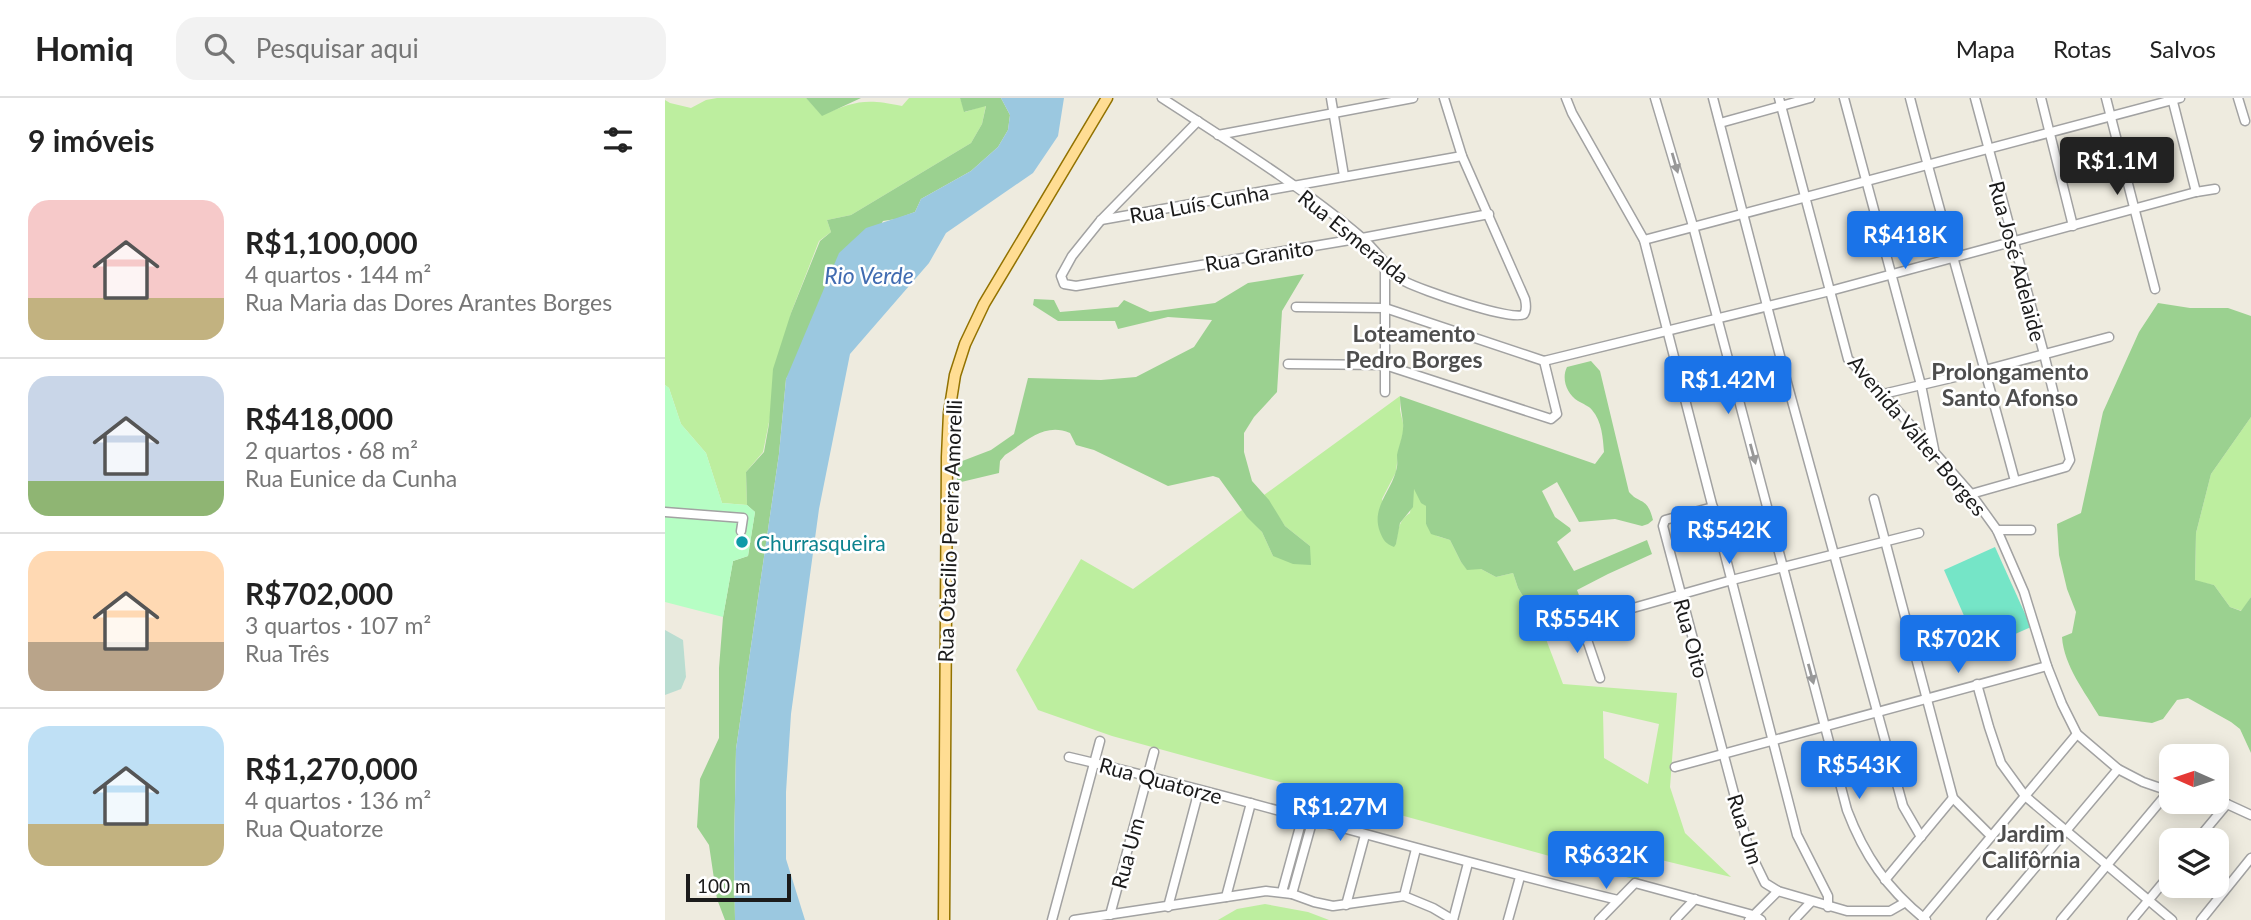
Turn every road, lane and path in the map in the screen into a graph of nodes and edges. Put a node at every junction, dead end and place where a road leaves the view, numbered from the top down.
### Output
1 (1107, 98) edge
2 (1162, 98) edge
3 (1331, 98) edge
4 (1413, 98) edge
5 (1444, 98) edge
6 (1566, 98) edge
7 (1655, 98) edge
8 (1713, 98) edge
9 (1810, 98) edge
10 (1844, 98) edge
11 (1910, 98) edge
12 (1975, 98) edge
13 (2041, 98) edge
14 (2106, 98) edge
15 (2238, 98) edge
16 (2175, 99) edge
17 (1780, 102) edge
18 (1333, 112) junction
19 (2111, 117) junction
20 (1198, 121) junction
21 (2245, 121) dead end
22 (1720, 123) junction
23 (2050, 132) junction
24 (1218, 135) junction
25 (1988, 149) junction
26 (1462, 156) junction
27 (1927, 167) junction
28 (1345, 176) junction
29 (1867, 181) junction
30 (1293, 186) junction
31 (2215, 189) dead end
32 (2196, 192) junction
33 (1805, 199) junction
34 (2135, 209) junction
35 (1489, 214) junction
36 (1743, 214) junction
37 (1101, 220) junction
38 (1693, 226) junction
39 (2073, 226) junction
40 (1362, 238) junction
41 (1644, 240) junction
42 (2013, 242) junction
43 (1952, 258) junction
44 (1385, 263) junction
45 (1891, 275) junction
46 (2155, 289) dead end
47 (1830, 291) junction
48 (1296, 307) dead end
49 (1768, 307) junction
50 (1385, 308) junction
51 (1717, 318) junction
52 (1667, 332) junction
53 (2109, 337) dead end
54 (2044, 354) junction
55 (1544, 361) junction
56 (1288, 364) dead end
57 (1385, 365) junction
58 (1986, 370) junction
59 (1733, 380) junction
60 (1921, 384) junction
61 (1385, 392) dead end
62 (1684, 394) junction
63 (1883, 394) junction
64 (1934, 452) junction
65 (2015, 481) junction
66 (1971, 494) junction
67 (1874, 499) dead end
68 (1713, 507) junction
69 (665, 512) edge
70 (1997, 530) junction
71 (2031, 530) dead end
72 (741, 531) dead end
73 (1919, 533) dead end
74 (1885, 540) junction
75 (1833, 553) junction
76 (1782, 567) junction
77 (1731, 580) junction
78 (1681, 594) junction
79 (1581, 622) junction
80 (1548, 632) dead end
81 (2047, 666) junction
82 (1599, 678) dead end
83 (1977, 684) junction
84 (1927, 697) junction
85 (1877, 711) junction
86 (1825, 727) junction
87 (2077, 734) junction
88 (1100, 740) dead end
89 (1774, 740) junction
90 (1154, 751) dead end
91 (1723, 754) junction
92 (1069, 757) dead end
93 (1094, 763) junction
94 (1675, 767) dead end
95 (2118, 769) junction
96 (1148, 776) junction
97 (2159, 787) edge
98 (1199, 790) junction
99 (2025, 796) junction
100 (1953, 798) junction
101 (1251, 803) junction
102 (2159, 804) edge
103 (2229, 805) edge
104 (2219, 814) edge
105 (2251, 815) edge
106 (1302, 817) junction
107 (1312, 821) junction
108 (2207, 828) edge
109 (2066, 831) junction
110 (1364, 835) junction
111 (1991, 836) junction
112 (1921, 837) junction
113 (1416, 849) junction
114 (2251, 858) edge
115 (1468, 863) junction
116 (2107, 867) junction
117 (1521, 877) junction
118 (1885, 880) junction
119 (2159, 888) edge
120 (1778, 891) junction
121 (1282, 892) junction
122 (1292, 894) junction
123 (1404, 896) junction
124 (1226, 897) junction
125 (1618, 900) junction
126 (1695, 900) junction
127 (2149, 900) junction
128 (1811, 902) junction
129 (1904, 903) junction
130 (1346, 905) junction
131 (1168, 907) junction
132 (1828, 907) junction
133 (1110, 915) junction
134 (1754, 918) edge
135 (1924, 919) edge
136 (944, 920) edge
137 (1052, 920) edge
138 (1074, 920) edge
139 (1453, 920) edge
140 (1508, 920) edge
141 (1599, 920) edge
142 (1675, 920) edge
143 (1794, 920) edge
144 (1991, 920) edge
145 (2061, 920) edge
146 (2132, 920) edge
147 (2172, 920) edge
148 (2201, 920) edge

1 - 136 main road, Rua Otacilio Pereira Amorelli
2 - 20 street, Rua Esmeralda
3 - 18 street
4 - 18 street
5 - 26 street
6 - 41 street
7 -> 38 street
8 - 22 street
9 - 17 street
10 - 29 street
11 - 27 street
12 - 25 street, Rua José Adelaide
13 - 23 street
14 - 19 street
15 - 21 street
16 - 19 street
16 - 32 street
17 - 22 street
17 - 33 street, Avenida Valter Borges
18 - 24 street
18 - 28 street
19 - 23 street
19 - 34 street
20 - 24 street, Rua Esmeralda
20 - 37 street
22 - 36 street
23 - 25 street
23 - 39 street
24 - 30 street, Rua Esmeralda
25 - 27 street
25 - 42 street, Rua José Adelaide
26 - 28 street, Rua Luís Cunha
26 - 35 street
27 - 29 street
27 - 43 street
28 - 30 street, Rua Luís Cunha
29 - 33 street
29 - 45 street
30 - 37 street, Rua Luís Cunha
30 - 40 street, Rua Esmeralda
31 - 32 street
32 - 34 street
33 - 36 street
33 - 47 street, Avenida Valter Borges
34 - 39 street
34 - 46 street
35 - 40 street, Rua Granito
35 - 44 street, Rua Esmeralda
36 - 38 street
36 - 49 street
37 - 40 street, Rua Granito
38 - 41 street
38 - 51 street
39 - 42 street
40 - 44 street, Rua Esmeralda
41 - 52 street
42 - 43 street
42 - 54 street, Rua José Adelaide
43 - 45 street
43 - 58 street
44 - 50 street
45 - 47 street
45 - 60 street
47 - 49 street
47 - 63 street, Avenida Valter Borges
48 - 50 street
49 - 51 street
49 - 75 street
50 - 55 street
50 - 57 street
51 - 52 street
51 - 59 street
52 - 55 street
52 - 62 street
53 - 54 street
54 - 58 street
54 - 65 street, Rua José Adelaide
55 - 57 street
56 - 57 street
57 - 61 street
58 - 60 street
58 - 65 street
59 - 62 street
59 -> 76 street
60 - 63 street
60 - 64 street
62 - 68 street
63 - 64 street, Avenida Valter Borges
64 - 66 street, Avenida Valter Borges
65 - 66 street
66 - 70 street, Avenida Valter Borges
67 - 74 street
68 - 77 street
68 - 78 street, Rua Oito
69 - 72 street
70 - 71 street
70 - 81 street, Avenida Valter Borges
73 - 74 street
74 - 75 street
74 - 84 street
75 - 76 street
75 - 85 street
76 - 77 street
76 -> 86 street
77 - 78 street
77 - 89 street
78 - 79 street
78 - 91 street, Rua Oito
79 - 80 street
79 - 82 street
81 - 83 street
81 - 87 street, Avenida Valter Borges
83 - 84 street
83 - 99 street
84 - 85 street
84 - 100 street
85 - 86 street
85 - 112 street
86 - 89 street
86 - 118 street
87 - 95 street, Avenida Valter Borges
87 - 99 street
88 - 93 street
89 - 91 street
89 - 132 street
90 - 96 street, Rua Um
91 - 94 street
91 - 120 street, Rua Um
92 - 93 street, Rua Quatorze
93 - 96 street, Rua Quatorze
93 - 137 street
95 - 97 street, Avenida Valter Borges
95 - 109 street
96 - 98 street, Rua Quatorze
96 - 133 street, Rua Um
98 - 101 street, Rua Quatorze
98 - 131 street
99 - 109 street
99 - 111 street
100 - 111 street
100 - 112 street
101 - 106 street, Rua Quatorze
101 - 124 street
102 - 116 street
103 - 105 street
104 - 108 street
106 - 107 street, Rua Quatorze
106 - 107 street
106 - 121 street
107 - 110 street, Rua Quatorze
107 - 122 street
109 - 116 street
109 - 144 street
110 - 113 street, Rua Quatorze
110 - 130 street
111 - 135 street
112 - 118 street
113 - 115 street, Rua Quatorze
113 - 123 street
114 - 148 street
115 - 117 street, Rua Quatorze
115 - 139 street
116 - 127 street
116 - 145 street
117 - 125 street, Rua Quatorze
117 - 140 street
118 - 129 street
119 - 127 street
120 - 128 street
120 - 134 street
121 - 122 street
121 - 124 street
122 - 130 street
123 - 130 street
123 - 139 street
124 - 131 street
125 - 126 street
125 - 141 street
126 - 134 street
126 - 142 street
127 - 146 street
127 - 147 street
128 - 132 street
128 - 143 street
129 - 132 street
129 - 135 street
131 - 133 street
133 - 138 street

